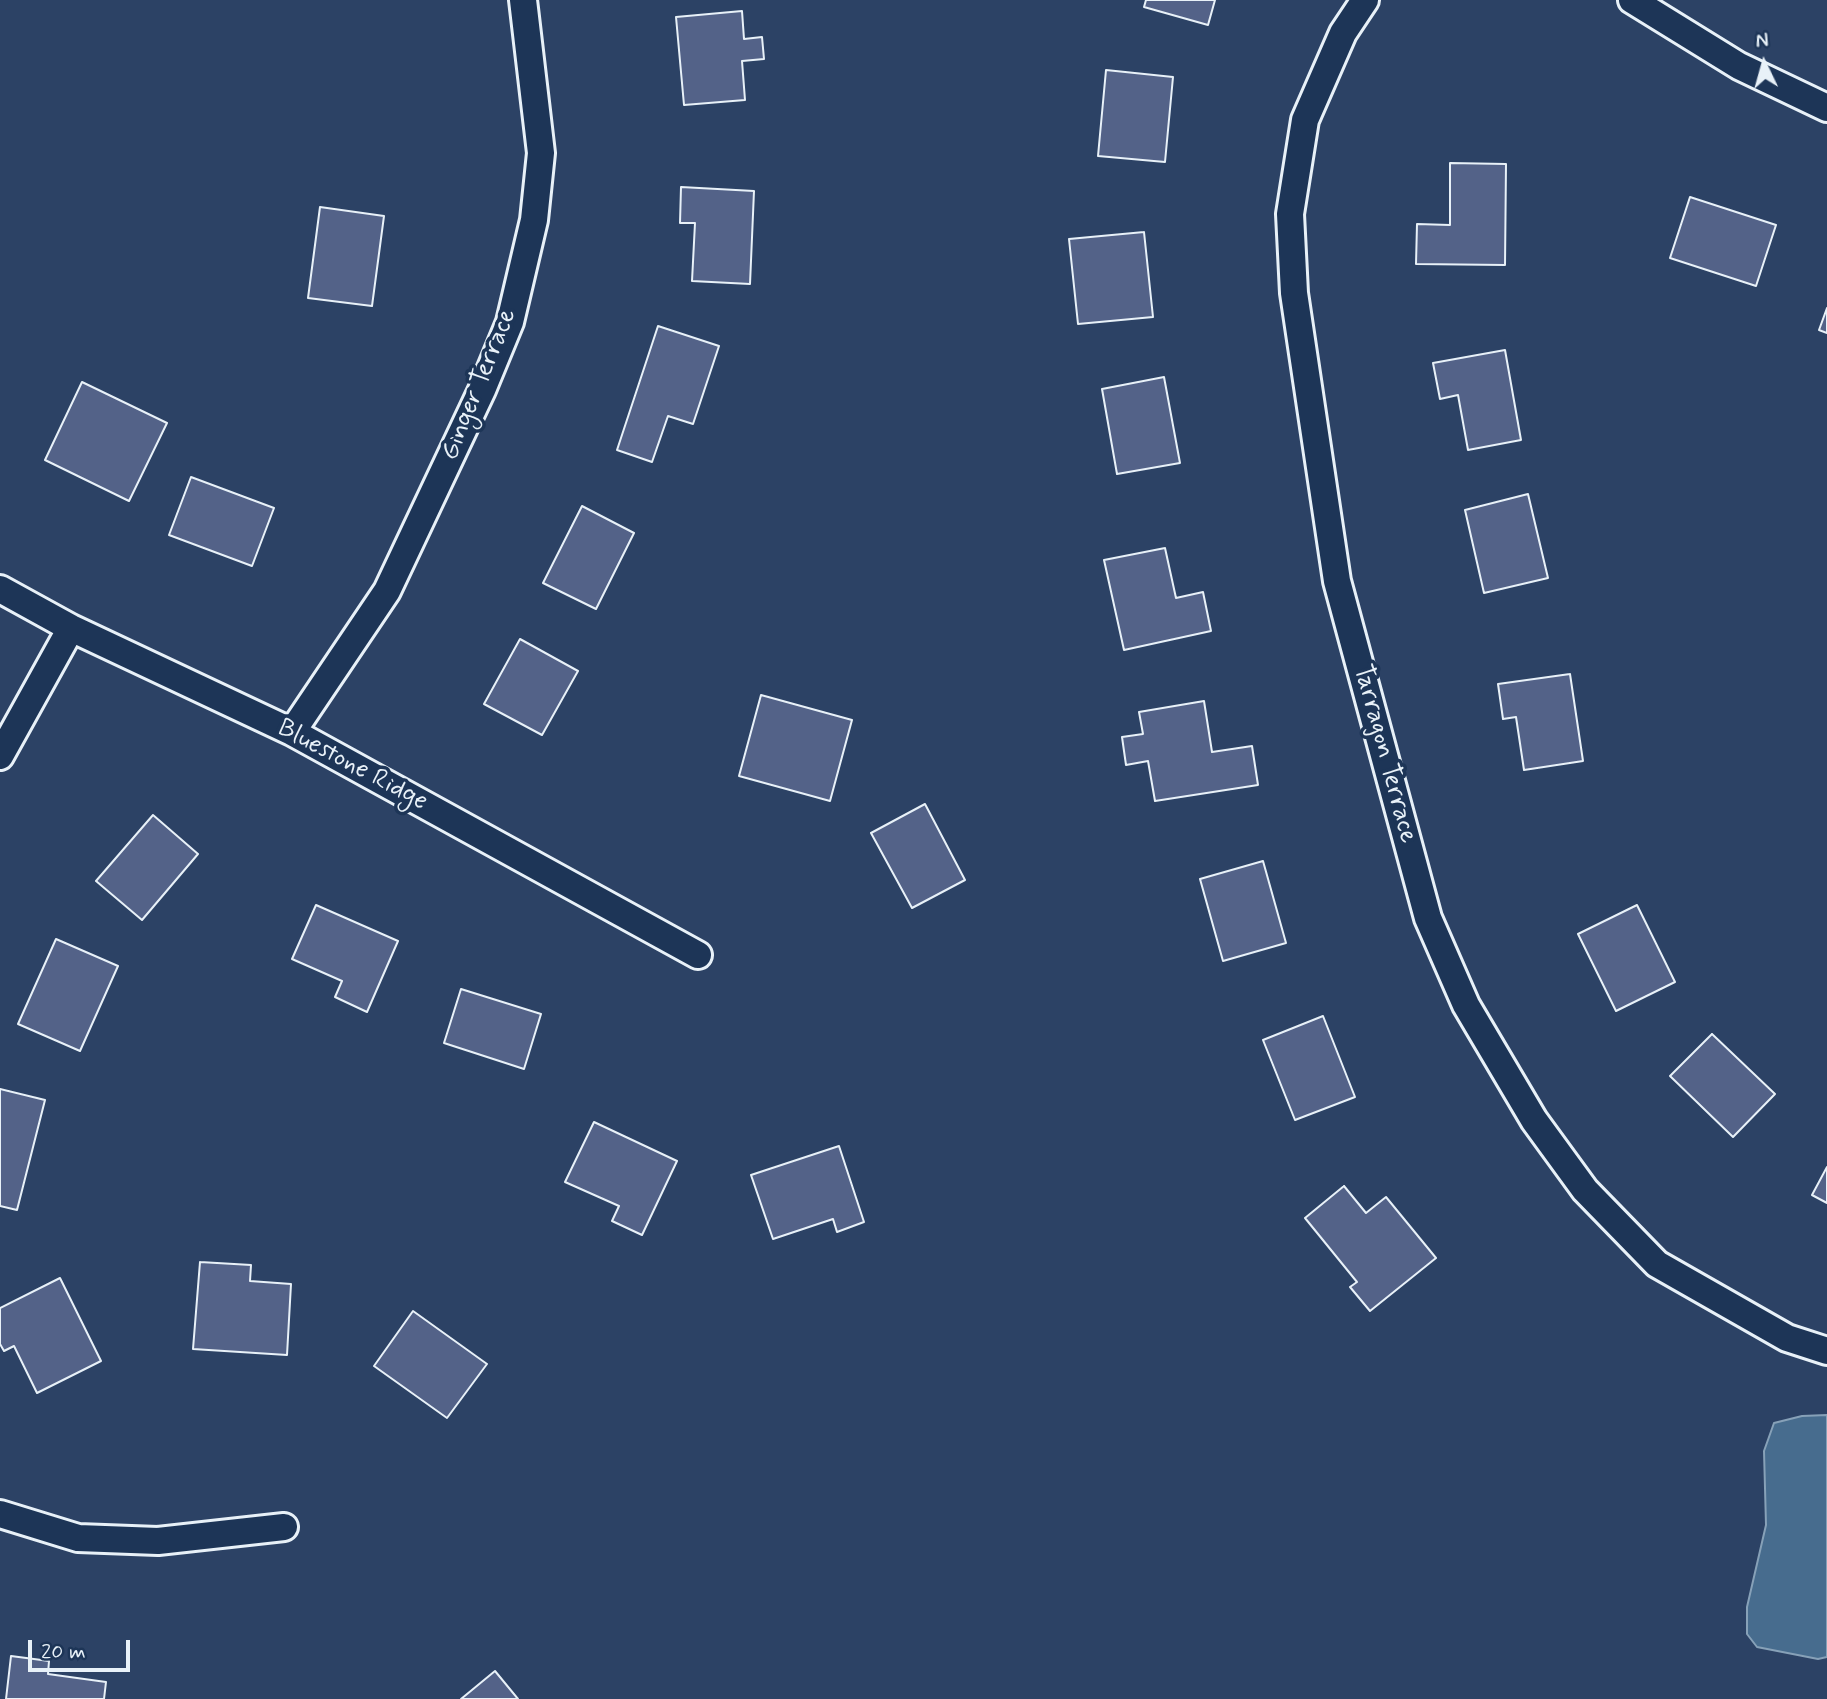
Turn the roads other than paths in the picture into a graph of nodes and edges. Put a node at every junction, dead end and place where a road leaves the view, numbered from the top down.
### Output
1 (523, 0) edge
2 (1365, 0) edge
3 (1632, 0) edge
4 (1827, 108) edge
5 (0, 589) edge
6 (71, 628) junction
7 (292, 732) junction
8 (0, 756) edge
9 (698, 955) dead end
10 (1827, 1351) edge
11 (0, 1514) edge
12 (284, 1527) dead end

1 - 7 street, Ginger Terrace
2 - 10 street, Tarragon Terrace
3 - 4 street
5 - 6 street, Bluestone Ridge
6 - 7 street, Bluestone Ridge
6 - 8 street
7 - 9 street, Bluestone Ridge
11 - 12 street

